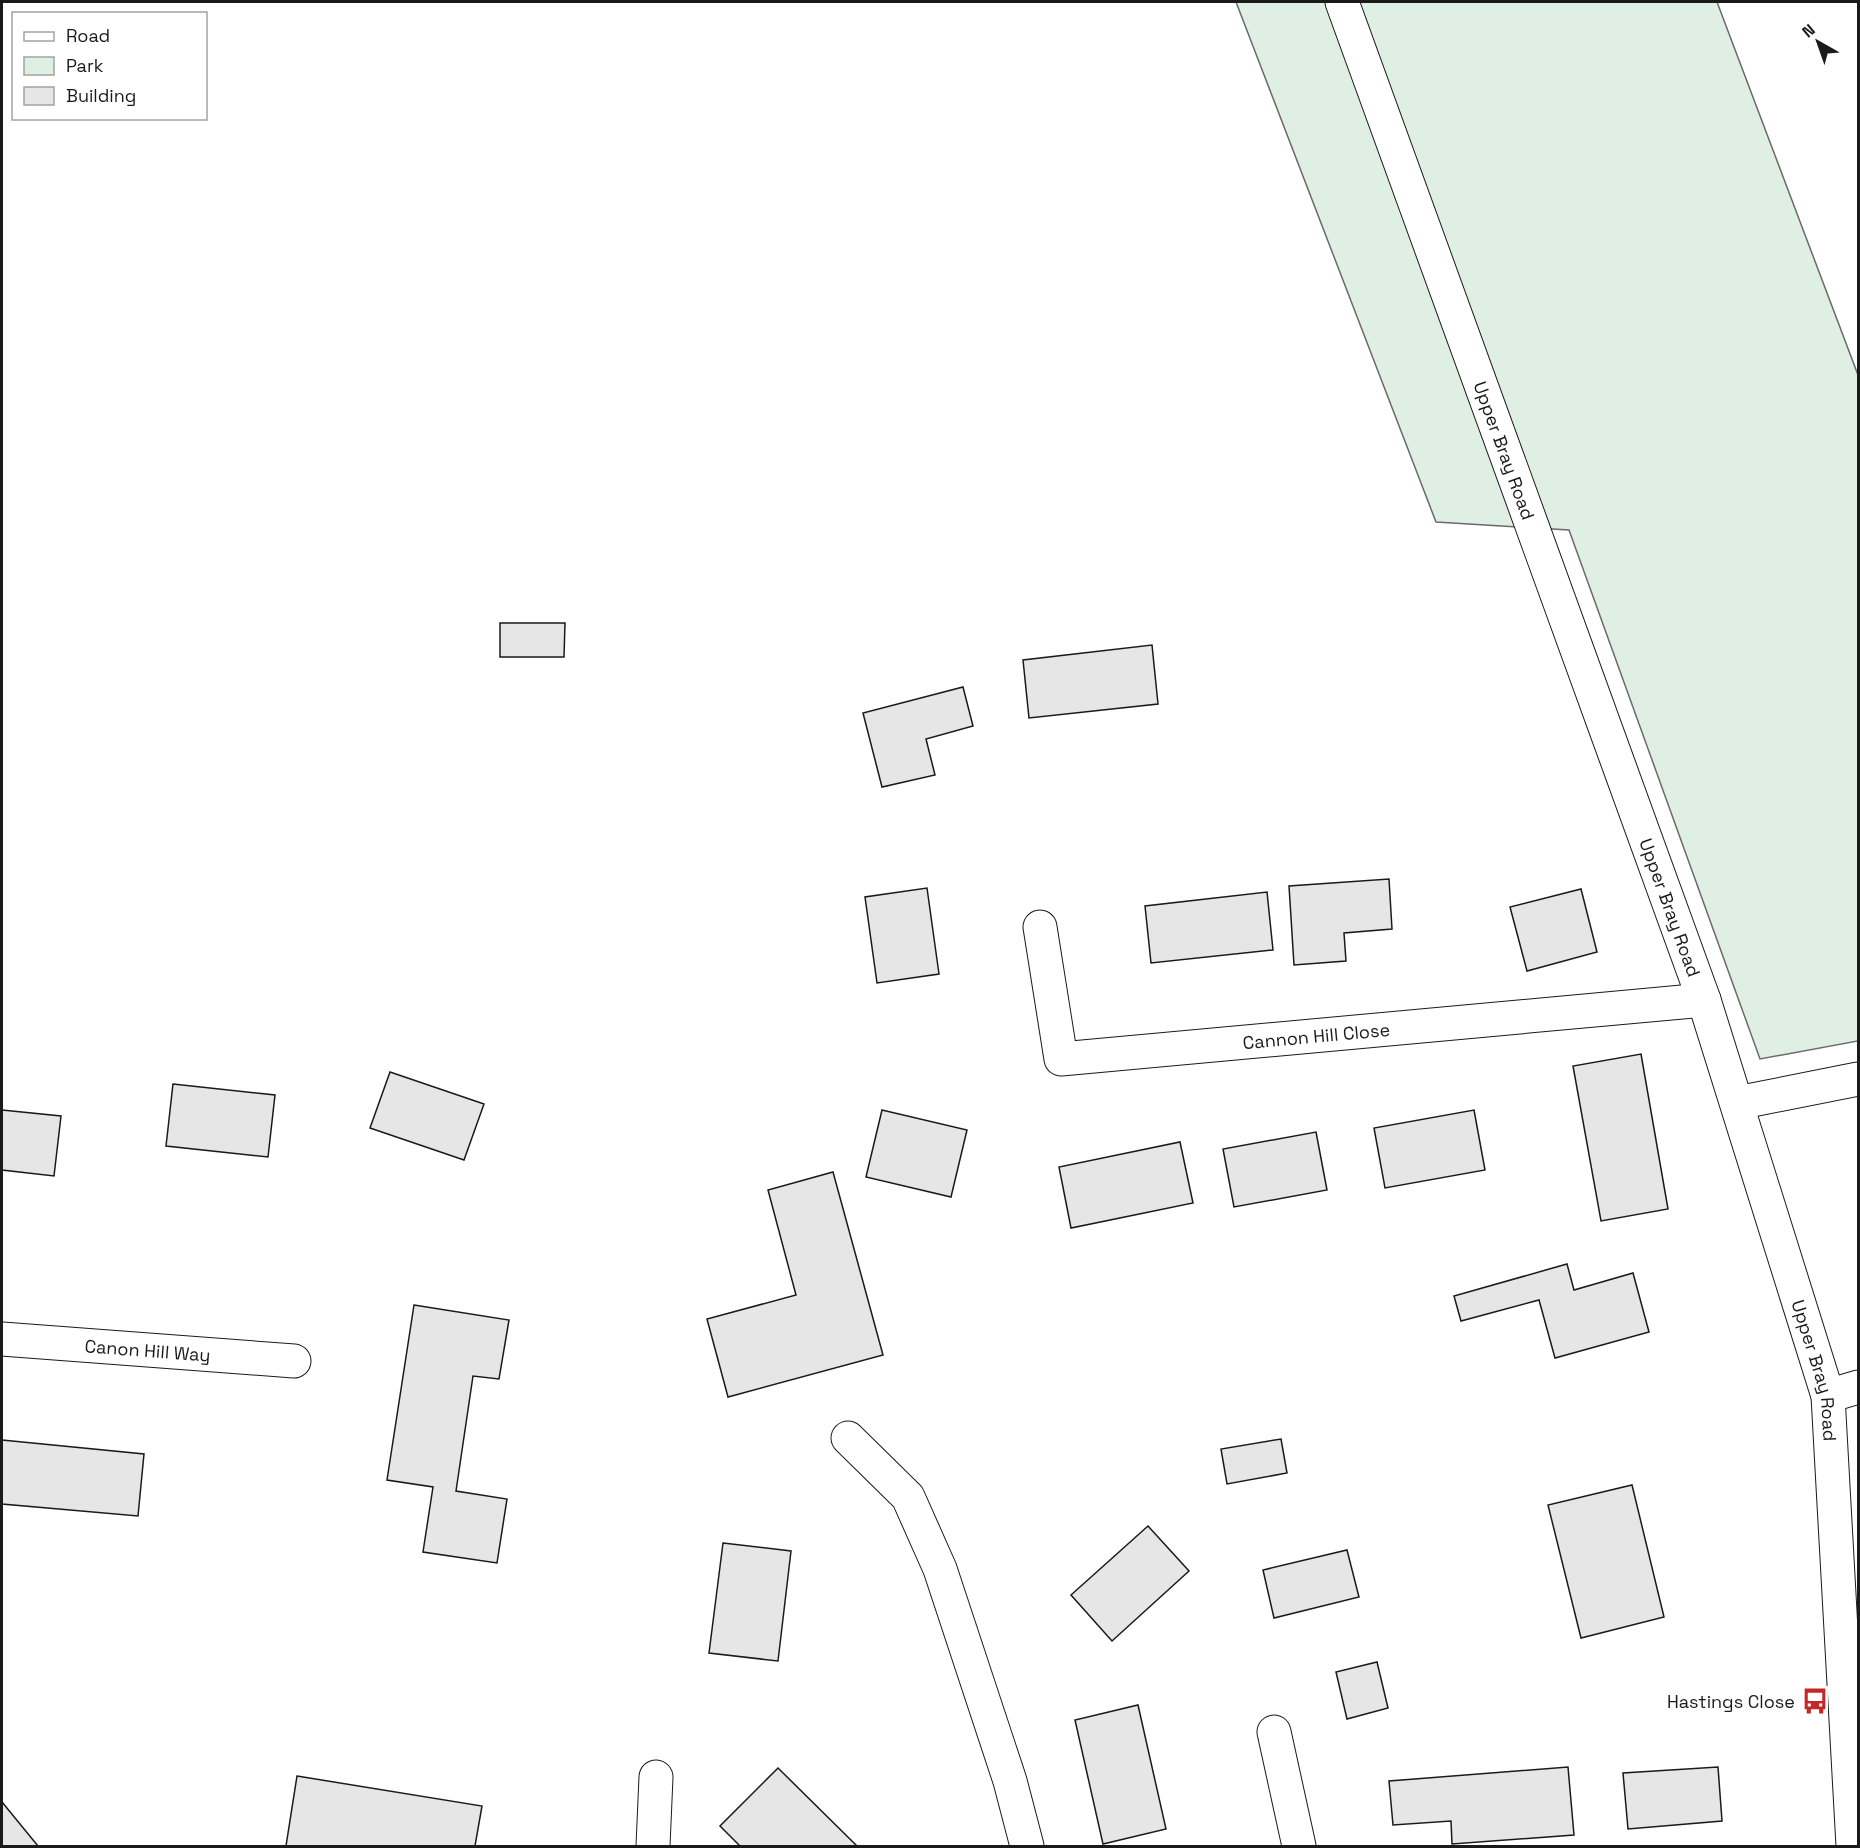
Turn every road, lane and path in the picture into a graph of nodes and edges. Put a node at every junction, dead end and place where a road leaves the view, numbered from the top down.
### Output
1 (1342, 2) edge
2 (1040, 927) dead end
3 (1704, 1000) junction
4 (1858, 1079) edge
5 (1737, 1103) junction
6 (2, 1339) edge
7 (294, 1361) dead end
8 (1843, 1391) edge
9 (848, 1438) dead end
10 (1274, 1732) dead end
11 (656, 1776) dead end
12 (652, 1846) edge
13 (1027, 1846) edge
14 (1299, 1846) edge
15 (1853, 1846) edge

1 - 3 main road, Upper Bray Road
2 - 3 main road, Cannon Hill Close
3 - 5 main road, Upper Bray Road
4 - 5 main road
5 - 8 main road, Upper Bray Road
6 - 7 main road, Canon Hill Way
8 - 15 main road, Upper Bray Road
9 - 13 main road
10 - 14 main road
11 - 12 main road

